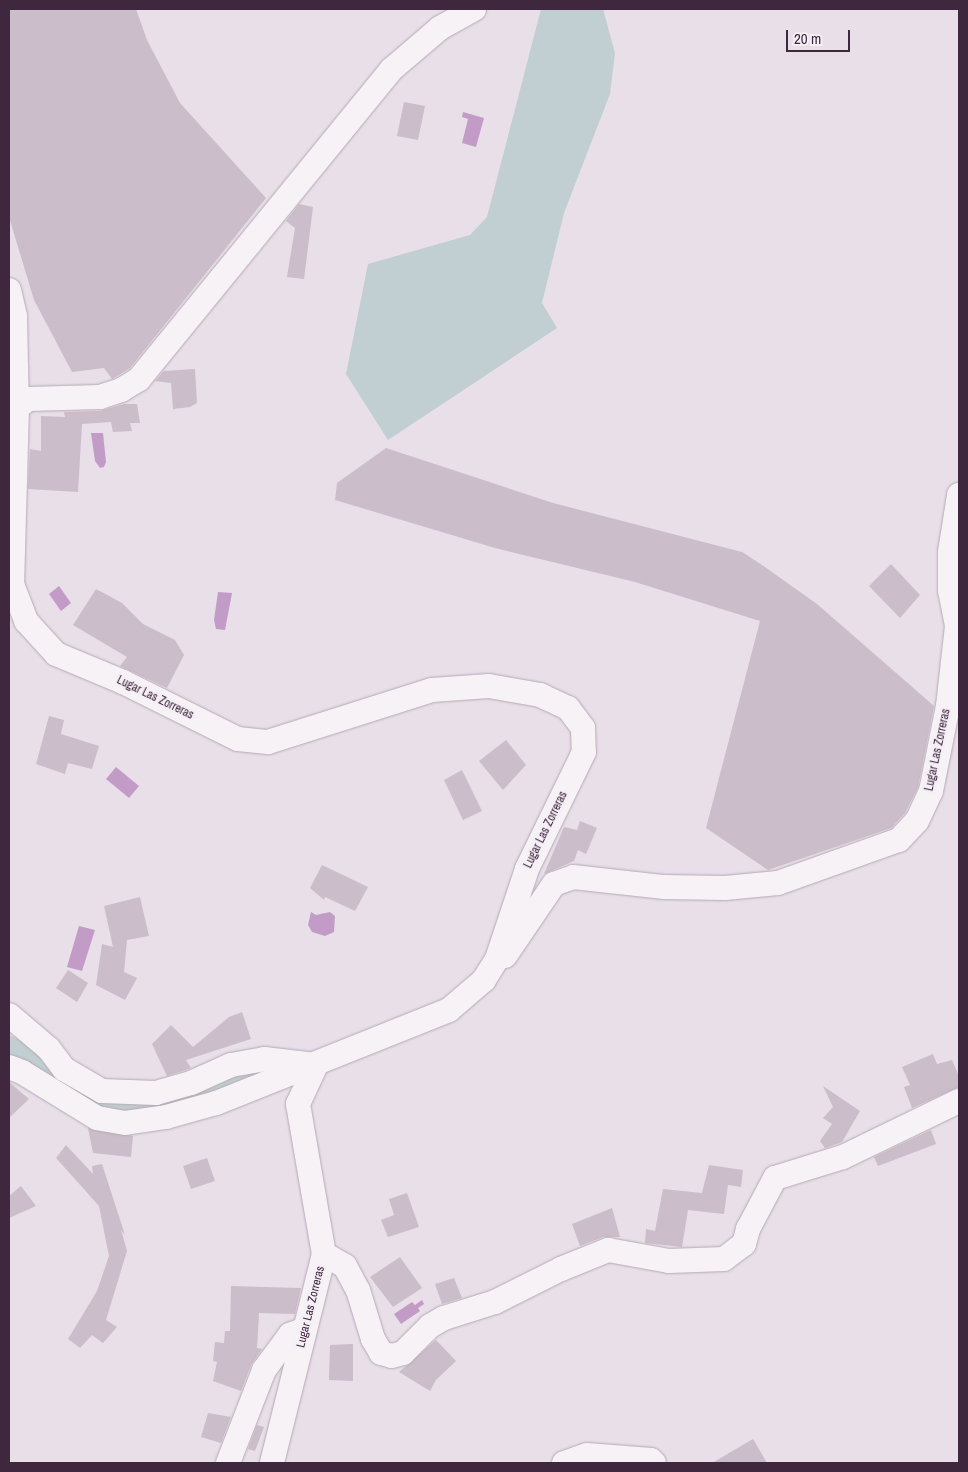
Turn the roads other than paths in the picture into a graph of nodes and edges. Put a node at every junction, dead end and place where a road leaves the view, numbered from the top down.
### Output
1 (474, 9) edge
2 (9, 290) edge
3 (13, 408) edge
4 (959, 496) edge
5 (497, 958) junction
6 (9, 1015) edge
7 (316, 1065) junction
8 (9, 1067) edge
9 (959, 1101) edge
10 (324, 1254) junction
11 (305, 1329) junction
12 (228, 1463) edge
13 (272, 1463) edge
14 (564, 1463) edge
15 (654, 1463) edge

1 - 3 street
2 - 3 street, Lugar Las Zorreras
3 - 5 street, Lugar Las Zorreras
4 - 5 street, Lugar Las Zorreras
5 - 7 street
6 - 7 street
7 - 8 street
7 - 10 street, Lugar Las Zorreras
9 - 10 street
10 - 11 street, Lugar Las Zorreras
11 - 12 street
11 - 13 street, Lugar Las Zorreras
14 - 15 street

